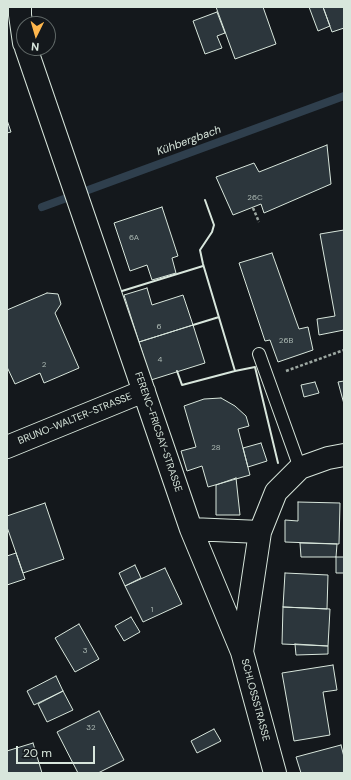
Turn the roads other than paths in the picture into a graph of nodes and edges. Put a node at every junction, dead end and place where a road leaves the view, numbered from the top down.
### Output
1 (29, 56) edge
2 (259, 354) dead end
3 (144, 391) junction
4 (7, 447) edge
5 (344, 455) edge
6 (300, 468) junction
7 (191, 529) junction
8 (260, 532) junction
9 (242, 652) junction
10 (274, 773) edge

1 - 3 street, FERENC-FRICSAY-STRASSE
2 - 6 lane
3 - 4 street, BRUNO-WALTER-STRASSE
3 - 7 street, FERENC-FRICSAY-STRASSE
5 - 6 street, SCHLOSSSTRASSE
6 - 8 street, SCHLOSSSTRASSE
7 - 8 street
7 - 9 street, FERENC-FRICSAY-STRASSE
8 - 9 street, SCHLOSSSTRASSE
9 - 10 street, SCHLOSSSTRASSE

